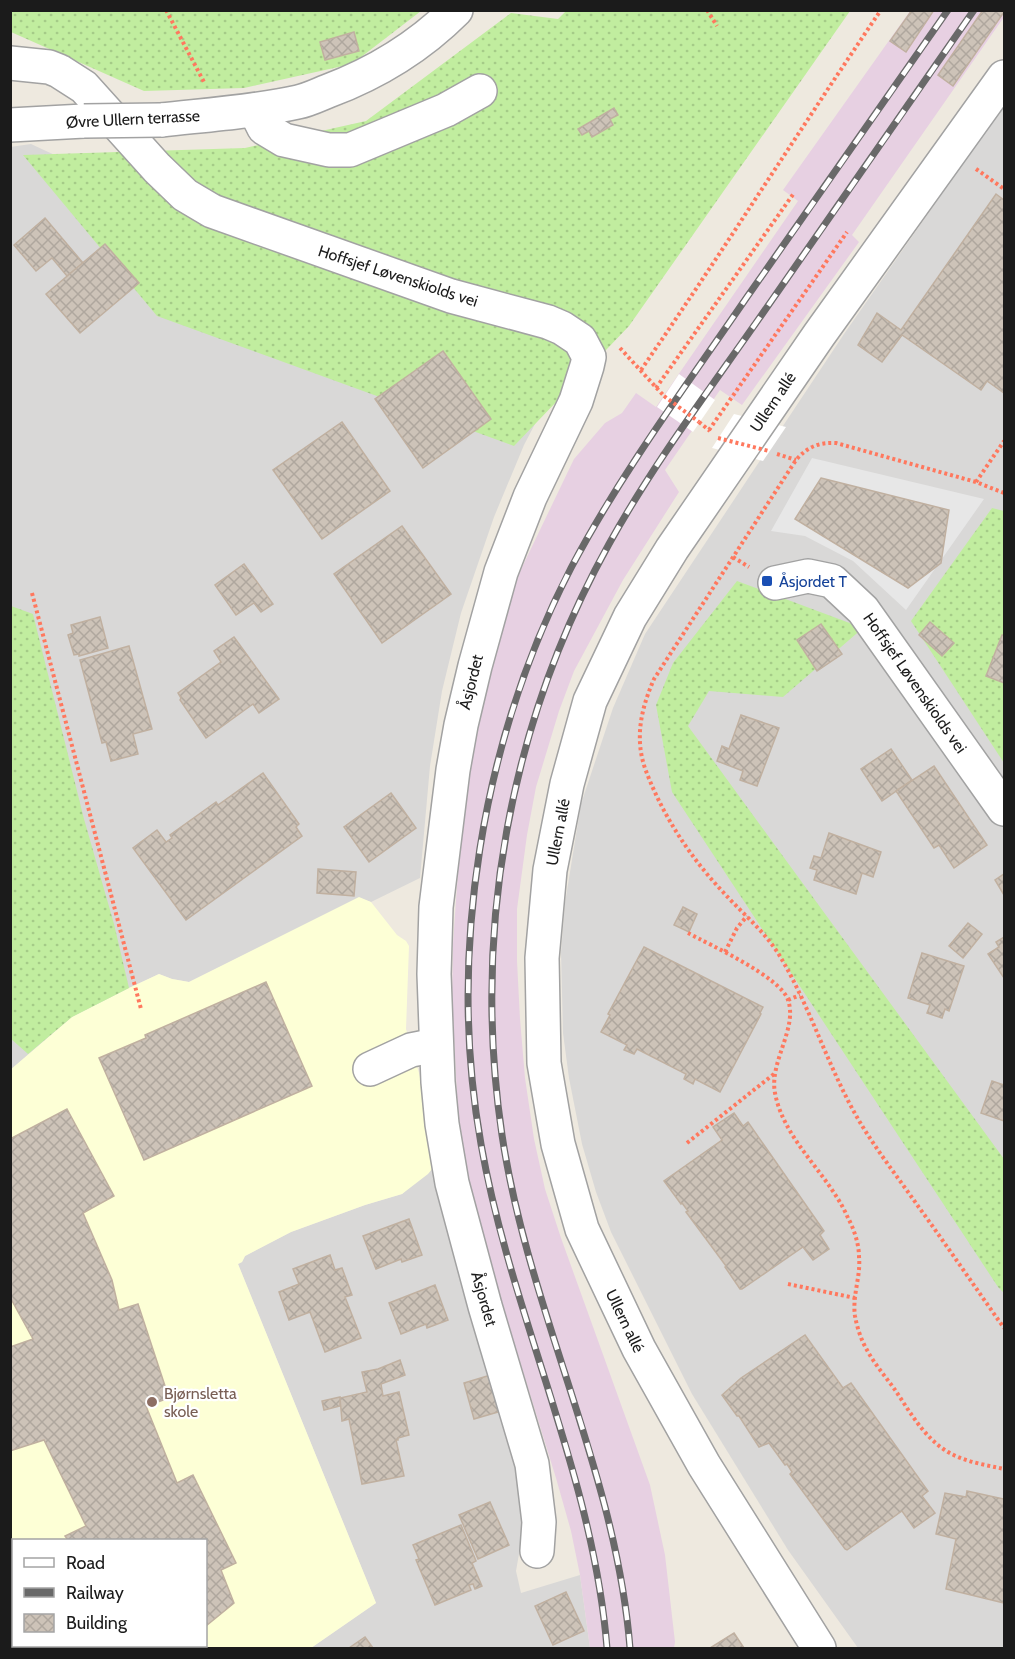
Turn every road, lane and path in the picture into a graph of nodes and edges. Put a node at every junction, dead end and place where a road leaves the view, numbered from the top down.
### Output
1 (166, 10) edge
2 (456, 10) edge
3 (707, 10) edge
4 (882, 10) edge
5 (717, 26) dead end
6 (10, 63) edge
7 (1005, 77) edge
8 (480, 91) dead end
9 (255, 110) junction
10 (221, 114) junction
11 (994, 114) edge
12 (10, 125) edge
13 (972, 167) dead end
14 (1005, 189) edge
15 (794, 193) dead end
16 (847, 232) dead end
17 (580, 340) junction
18 (641, 370) junction
19 (656, 388) junction
20 (709, 430) junction
21 (1005, 441) edge
22 (796, 460) junction
23 (976, 482) junction
24 (1005, 493) edge
25 (775, 583) dead end
26 (32, 593) dead end
27 (1005, 809) edge
28 (747, 916) junction
29 (688, 933) dead end
30 (725, 952) junction
31 (800, 994) junction
32 (788, 1000) junction
33 (141, 1009) dead end
34 (436, 1045) junction
35 (370, 1069) dead end
36 (775, 1073) junction
37 (687, 1143) dead end
38 (788, 1284) dead end
39 (855, 1298) junction
40 (1005, 1328) edge
41 (1005, 1469) edge
42 (537, 1551) dead end
43 (819, 1648) edge

1 - 10 path
2 - 9 street, Øvre Ullern terrasse
3 - 5 path
4 - 18 path
6 - 17 street, Hoffsjef Løvenskiolds vei
7 - 11 street, Ullern allé
8 - 9 street
9 - 10 street, Øvre Ullern terrasse
10 - 12 street, Øvre Ullern terrasse, bridge
11 - 43 street, Ullern allé
13 - 14 path
15 - 19 path
16 - 20 path
17 - 18 path
17 - 34 street, Åsjordet
18 - 19 path
19 - 20 path, bridge
20 - 22 path, bridge
21 - 23 path
22 - 23 path
22 - 28 path
23 - 24 path
25 - 27 street, Hoffsjef Løvenskiolds vei
26 - 33 path
28 - 30 path
28 - 31 path
29 - 30 path
30 - 32 path
31 - 32 path
31 - 40 path
32 - 36 path
34 - 35 street
34 - 42 street, Åsjordet
36 - 37 path
36 - 39 path
38 - 39 path
39 - 41 path

